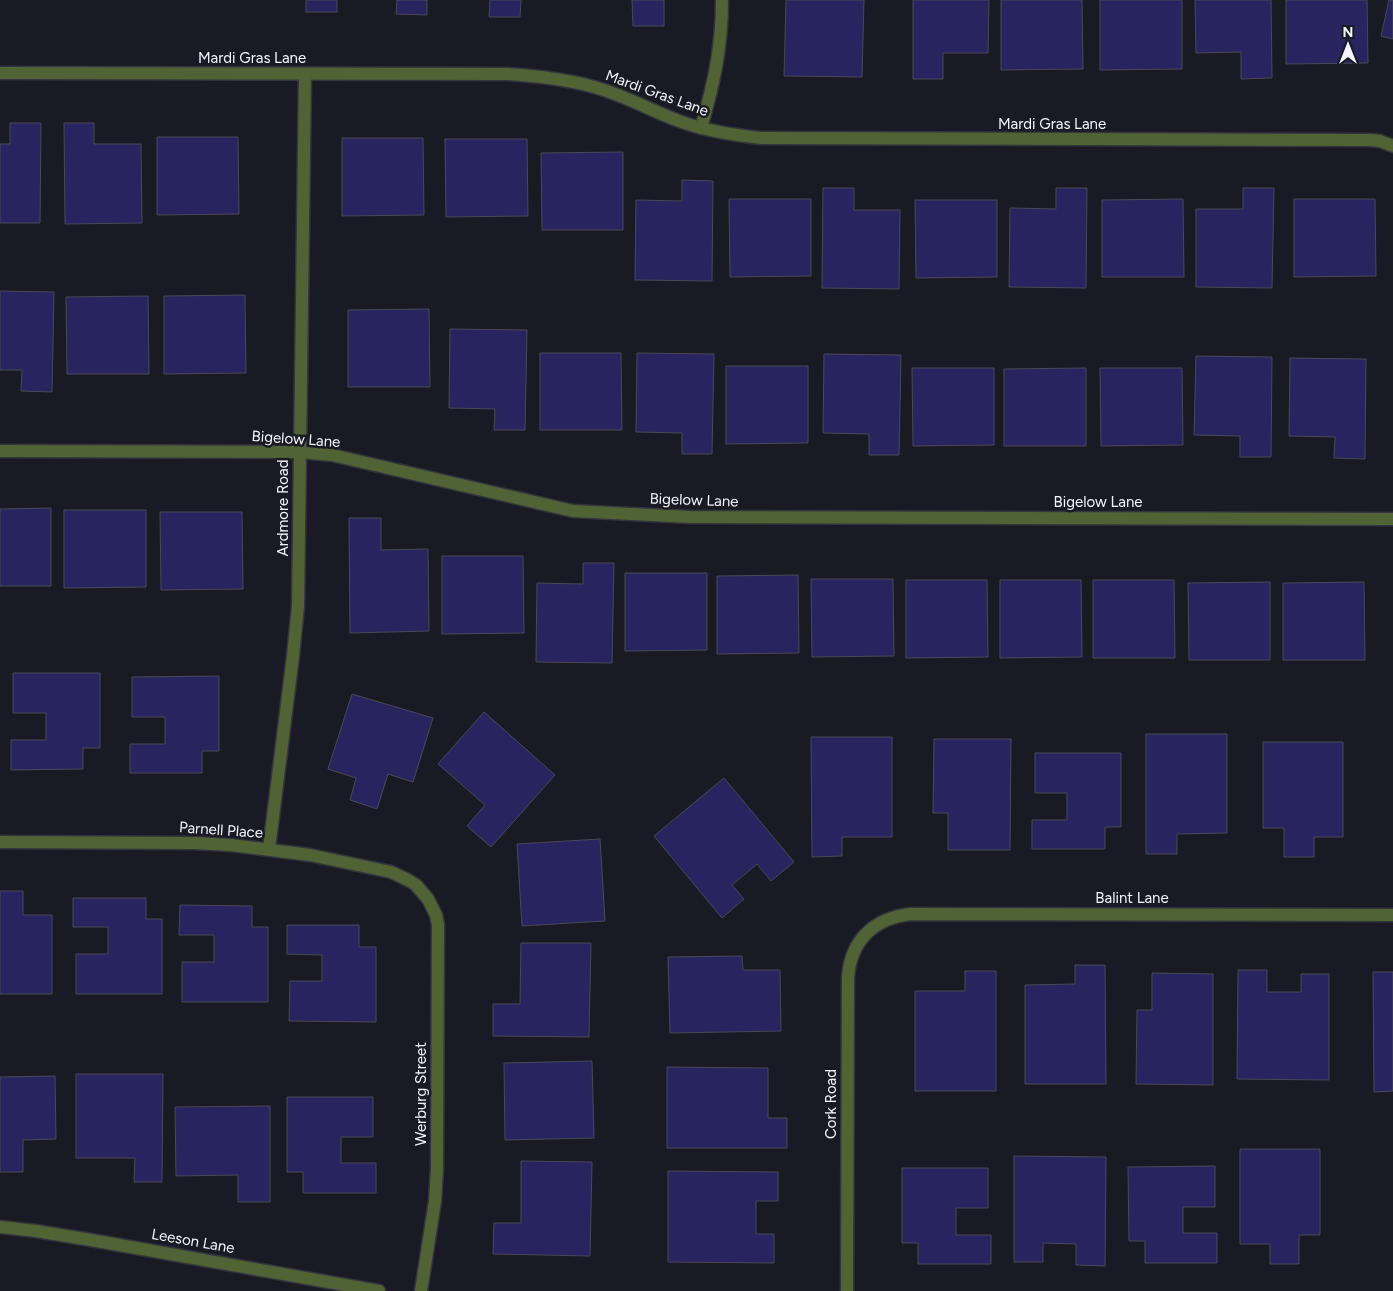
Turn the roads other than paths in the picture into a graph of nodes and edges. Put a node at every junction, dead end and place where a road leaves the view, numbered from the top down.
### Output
1 (722, 0) edge
2 (0, 73) edge
3 (305, 74) junction
4 (701, 128) junction
5 (1393, 146) edge
6 (0, 451) edge
7 (299, 452) junction
8 (1393, 519) edge
9 (0, 842) edge
10 (269, 850) junction
11 (428, 899) joint
12 (1393, 915) edge
13 (874, 926) joint
14 (0, 1227) edge
15 (379, 1291) edge
16 (422, 1291) edge
17 (847, 1291) edge

1 - 4 street
2 - 3 street, Mardi Gras Lane
3 - 4 street, Mardi Gras Lane
3 - 7 street, Ardmore Road
4 - 5 street, Mardi Gras Lane
6 - 7 street, Bigelow Lane
7 - 8 street, Bigelow Lane
7 - 10 street, Ardmore Road
9 - 10 street, Parnell Place
10 - 11 street, Parnell Place
11 - 16 street, Werburg Street
12 - 13 street, Balint Lane
13 - 17 street, Cork Road
14 - 15 street, Leeson Lane

